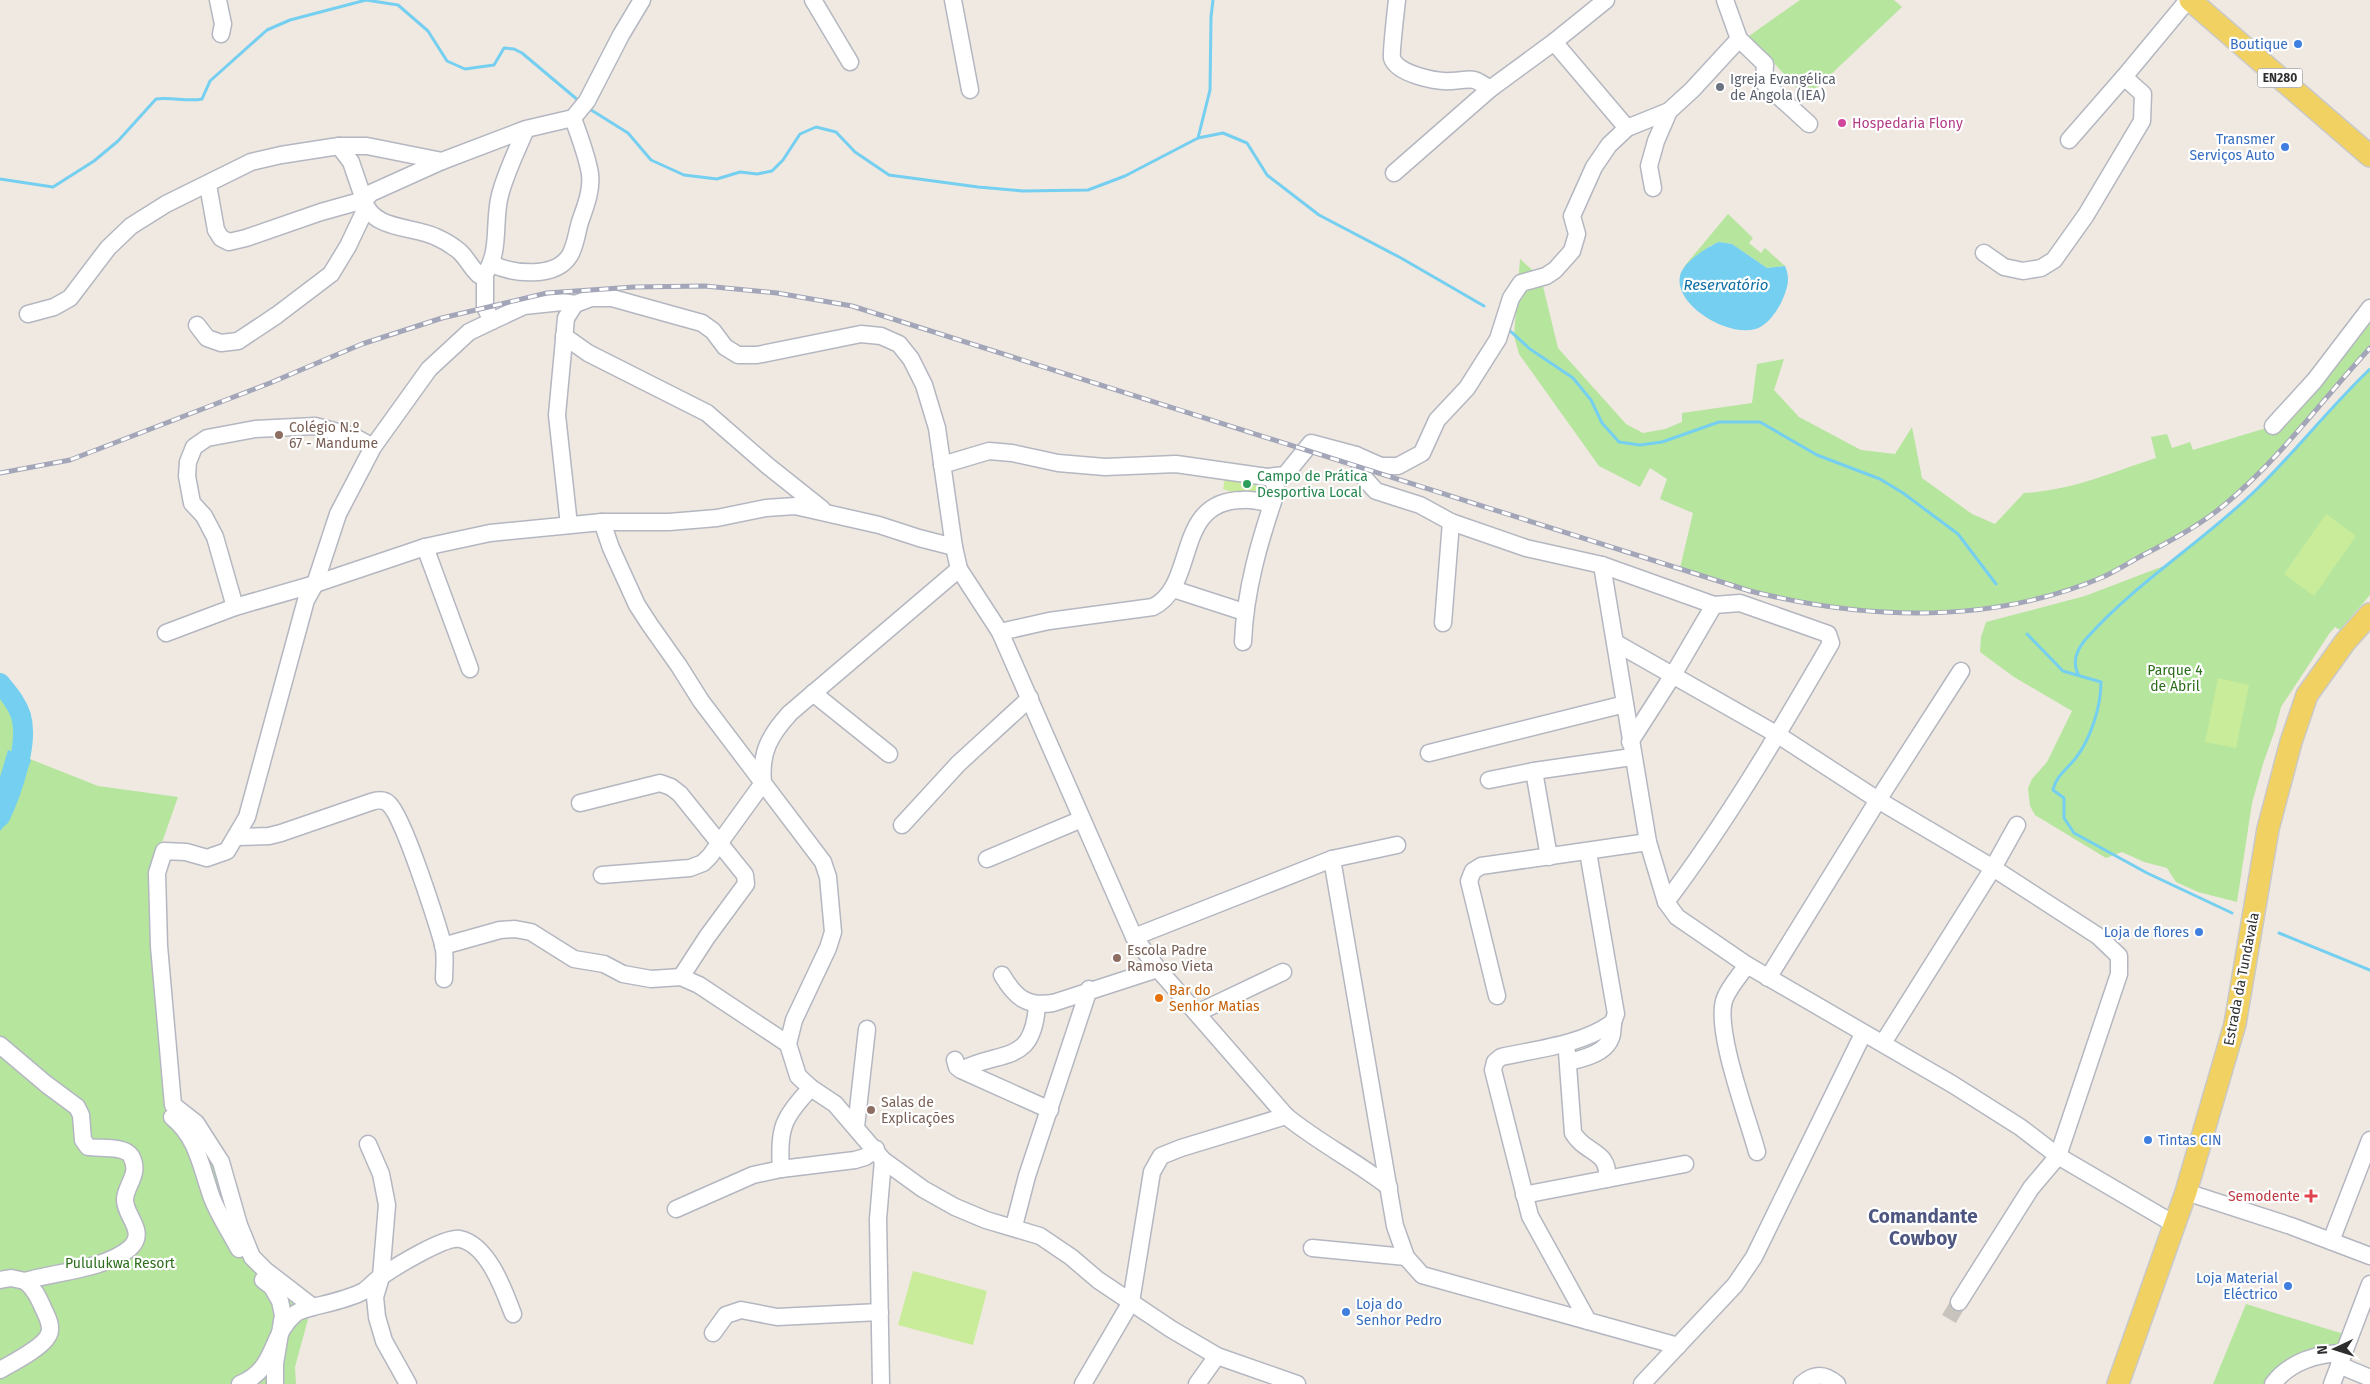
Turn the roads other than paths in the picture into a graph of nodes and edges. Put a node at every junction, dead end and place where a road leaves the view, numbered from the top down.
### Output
1 (218, 0) edge
2 (642, 0) edge
3 (813, 0) edge
4 (953, 0) edge
5 (1397, 0) edge
6 (1606, 0) edge
7 (1725, 0) edge
8 (2189, 0) edge
9 (2207, 0) edge
10 (221, 34) dead end
11 (1739, 39) junction
12 (1554, 42) junction
13 (850, 62) dead end
14 (2124, 77) junction
15 (1490, 89) junction
16 (970, 90) dead end
17 (579, 111) junction
18 (1669, 111) junction
19 (1809, 124) dead end
20 (526, 128) junction
21 (1627, 128) junction
22 (2069, 140) dead end
23 (2370, 142) edge
24 (339, 146) junction
25 (2370, 156) edge
26 (442, 161) junction
27 (1394, 173) dead end
28 (208, 185) junction
29 (1653, 188) dead end
30 (365, 204) junction
31 (1984, 253) dead end
32 (489, 269) junction
33 (575, 304) junction
34 (2370, 308) edge
35 (28, 314) dead end
36 (492, 321) junction
37 (197, 326) dead end
38 (564, 336) junction
39 (2272, 426) dead end
40 (373, 447) junction
41 (1356, 456) junction
42 (942, 465) junction
43 (1267, 477) junction
44 (1272, 504) junction
45 (824, 511) junction
46 (602, 522) junction
47 (1451, 522) junction
48 (569, 525) junction
49 (426, 546) junction
50 (954, 547) junction
51 (1602, 565) junction
52 (959, 569) junction
53 (315, 584) junction
54 (1173, 588) junction
55 (1714, 604) junction
56 (235, 607) junction
57 (1244, 612) junction
58 (2370, 614) edge
59 (1443, 623) dead end
60 (1000, 632) junction
61 (166, 633) dead end
62 (1243, 642) dead end
63 (1616, 643) junction
64 (470, 669) dead end
65 (1961, 671) dead end
66 (1673, 675) junction
67 (813, 693) junction
68 (1030, 698) junction
69 (1625, 704) junction
70 (1778, 735) junction
71 (1631, 750) junction
72 (1429, 752) dead end
73 (889, 754) dead end
74 (1534, 771) junction
75 (1489, 780) dead end
76 (763, 783) junction
77 (1878, 800) junction
78 (580, 803) dead end
79 (1082, 818) junction
80 (902, 825) dead end
81 (2017, 825) dead end
82 (237, 837) junction
83 (1648, 842) junction
84 (719, 844) junction
85 (1397, 845) dead end
86 (1588, 852) junction
87 (1549, 857) junction
88 (987, 859) dead end
89 (1332, 859) junction
90 (1993, 868) junction
91 (602, 875) dead end
92 (1666, 902) junction
93 (1134, 937) junction
94 (443, 946) junction
95 (1747, 965) junction
96 (1158, 968) junction
97 (1283, 972) dead end
98 (1002, 975) dead end
99 (681, 977) junction
100 (1768, 978) junction
101 (444, 979) dead end
102 (1089, 989) junction
103 (1497, 996) dead end
104 (1037, 1005) junction
105 (1197, 1013) junction
106 (1612, 1023) junction
107 (867, 1029) dead end
108 (1862, 1034) junction
109 (1565, 1042) junction
110 (1882, 1043) junction
111 (0, 1044) edge
112 (788, 1044) junction
113 (1569, 1062) junction
114 (811, 1088) junction
115 (1050, 1110) junction
116 (1286, 1116) junction
117 (172, 1117) dead end
118 (856, 1127) junction
119 (2370, 1140) edge
120 (368, 1144) dead end
121 (1758, 1152) dead end
122 (879, 1155) junction
123 (2058, 1156) junction
124 (1685, 1164) dead end
125 (780, 1168) junction
126 (1607, 1179) junction
127 (1389, 1187) junction
128 (2186, 1192) junction
129 (1524, 1195) junction
130 (676, 1209) dead end
131 (2174, 1224) junction
132 (1014, 1226) junction
133 (2331, 1241) junction
134 (1312, 1248) dead end
135 (2370, 1256) edge
136 (1406, 1257) junction
137 (381, 1277) junction
138 (0, 1280) edge
139 (25, 1281) junction
140 (2370, 1284) edge
141 (1131, 1302) junction
142 (1960, 1302) tunnel mouth
143 (313, 1307) junction
144 (880, 1312) junction
145 (513, 1314) dead end
146 (1588, 1321) junction
147 (280, 1332) junction
148 (713, 1333) dead end
149 (1678, 1346) junction
150 (1217, 1356) junction
151 (2341, 1359) junction
152 (0, 1370) edge
153 (2370, 1378) edge
154 (247, 1383) edge
155 (275, 1384) edge
156 (408, 1384) edge
157 (881, 1384) edge
158 (1083, 1384) edge
159 (1198, 1384) edge
160 (1296, 1384) edge
161 (1642, 1384) edge
162 (1802, 1384) edge
163 (1837, 1384) edge
164 (2118, 1384) edge
165 (2273, 1384) edge
166 (2332, 1384) edge

1 - 10 street
2 - 17 street
3 - 13 street
4 - 16 street
5 - 15 street
6 - 12 street
7 - 11 street
8 - 14 street
8 - 25 main road, EN280
9 - 23 main road, EN280
11 - 18 street
11 - 19 street
12 - 15 street
12 - 21 street
14 - 22 street
14 - 31 street
15 - 27 street
17 - 20 street
17 - 32 street
18 - 21 street
18 - 29 street
20 - 26 street
20 - 32 street
21 - 41 street
24 - 26 street
24 - 28 street
24 - 30 street
26 - 30 street
28 - 30 street
28 - 35 street
30 - 32 street
30 - 37 street
32 - 36 street
33 - 36 street
33 - 38 street
33 - 42 street
34 - 39 street
36 - 40 street
38 - 45 street
38 - 48 street
40 - 53 street
40 - 56 street
41 - 43 street
41 - 47 street
42 - 43 street
42 - 50 street
43 - 44 street
44 - 54 street
44 - 57 street
45 - 46 street
45 - 50 street
46 - 48 street
46 - 76 street
47 - 51 street
47 - 59 street
48 - 49 street
49 - 53 street
49 - 64 street
50 - 52 street
51 - 55 street
51 - 63 street
52 - 60 street
52 - 67 street
53 - 56 street
53 - 82 street
54 - 57 street
54 - 60 street
55 - 66 street
55 - 70 street
56 - 61 street
57 - 62 street
58 - 128 main road, Estrada da Tundavala
60 - 68 street
63 - 66 street
63 - 69 street
65 - 77 street
66 - 70 street
66 - 71 street
67 - 73 street
67 - 76 street
68 - 79 street
68 - 80 street
69 - 71 street
69 - 72 street
70 - 77 street
70 - 92 street
71 - 74 street
71 - 83 street
74 - 75 street
74 - 87 street
76 - 84 street
76 - 112 street
77 - 90 street
77 - 100 street
78 - 84 street
79 - 88 street
79 - 93 street
81 - 90 street
82 - 94 street
82 - 143 street
83 - 86 street
83 - 92 street
84 - 91 street
84 - 99 street
85 - 89 street
86 - 87 street
86 - 106 street
87 - 103 street
89 - 93 street
89 - 127 street
90 - 110 street
90 - 123 street
92 - 95 street
93 - 96 street
94 - 99 street
94 - 101 street
95 - 100 street
95 - 121 street
96 - 102 street
96 - 105 street
97 - 105 street
98 - 104 street
99 - 112 street
100 - 108 street
102 - 104 street
102 - 115 street
104 - 115 street
105 - 116 street
106 - 109 street
106 - 113 street
107 - 118 street
108 - 110 street
108 - 149 street
109 - 113 street
109 - 129 street
110 - 123 street
111 - 139 street
112 - 114 street
113 - 126 street
114 - 118 street
114 - 125 street
115 - 132 street
116 - 127 street
116 - 141 street
117 - 147 street
118 - 122 street
119 - 133 street
120 - 137 street
122 - 125 street
122 - 132 street
122 - 144 street
123 - 131 street
123 - 142 street
124 - 126 street
125 - 130 street
126 - 129 street
127 - 136 street
128 - 131 main road, Estrada da Tundavala
128 - 133 street
129 - 146 street
131 - 164 main road, Estrada da Tundavala
132 - 141 street
133 - 135 street
134 - 136 street
136 - 146 street
137 - 143 street
137 - 145 street
137 - 156 street
138 - 139 street
139 - 152 street
140 - 151 street
141 - 150 street
141 - 158 street
143 - 147 street
144 - 148 street
144 - 157 street
146 - 149 street
147 - 154 street
147 - 155 street
149 - 161 street
150 - 159 street
150 - 160 street
151 - 153 street
151 - 165 street
151 - 166 street
162 - 163 street

